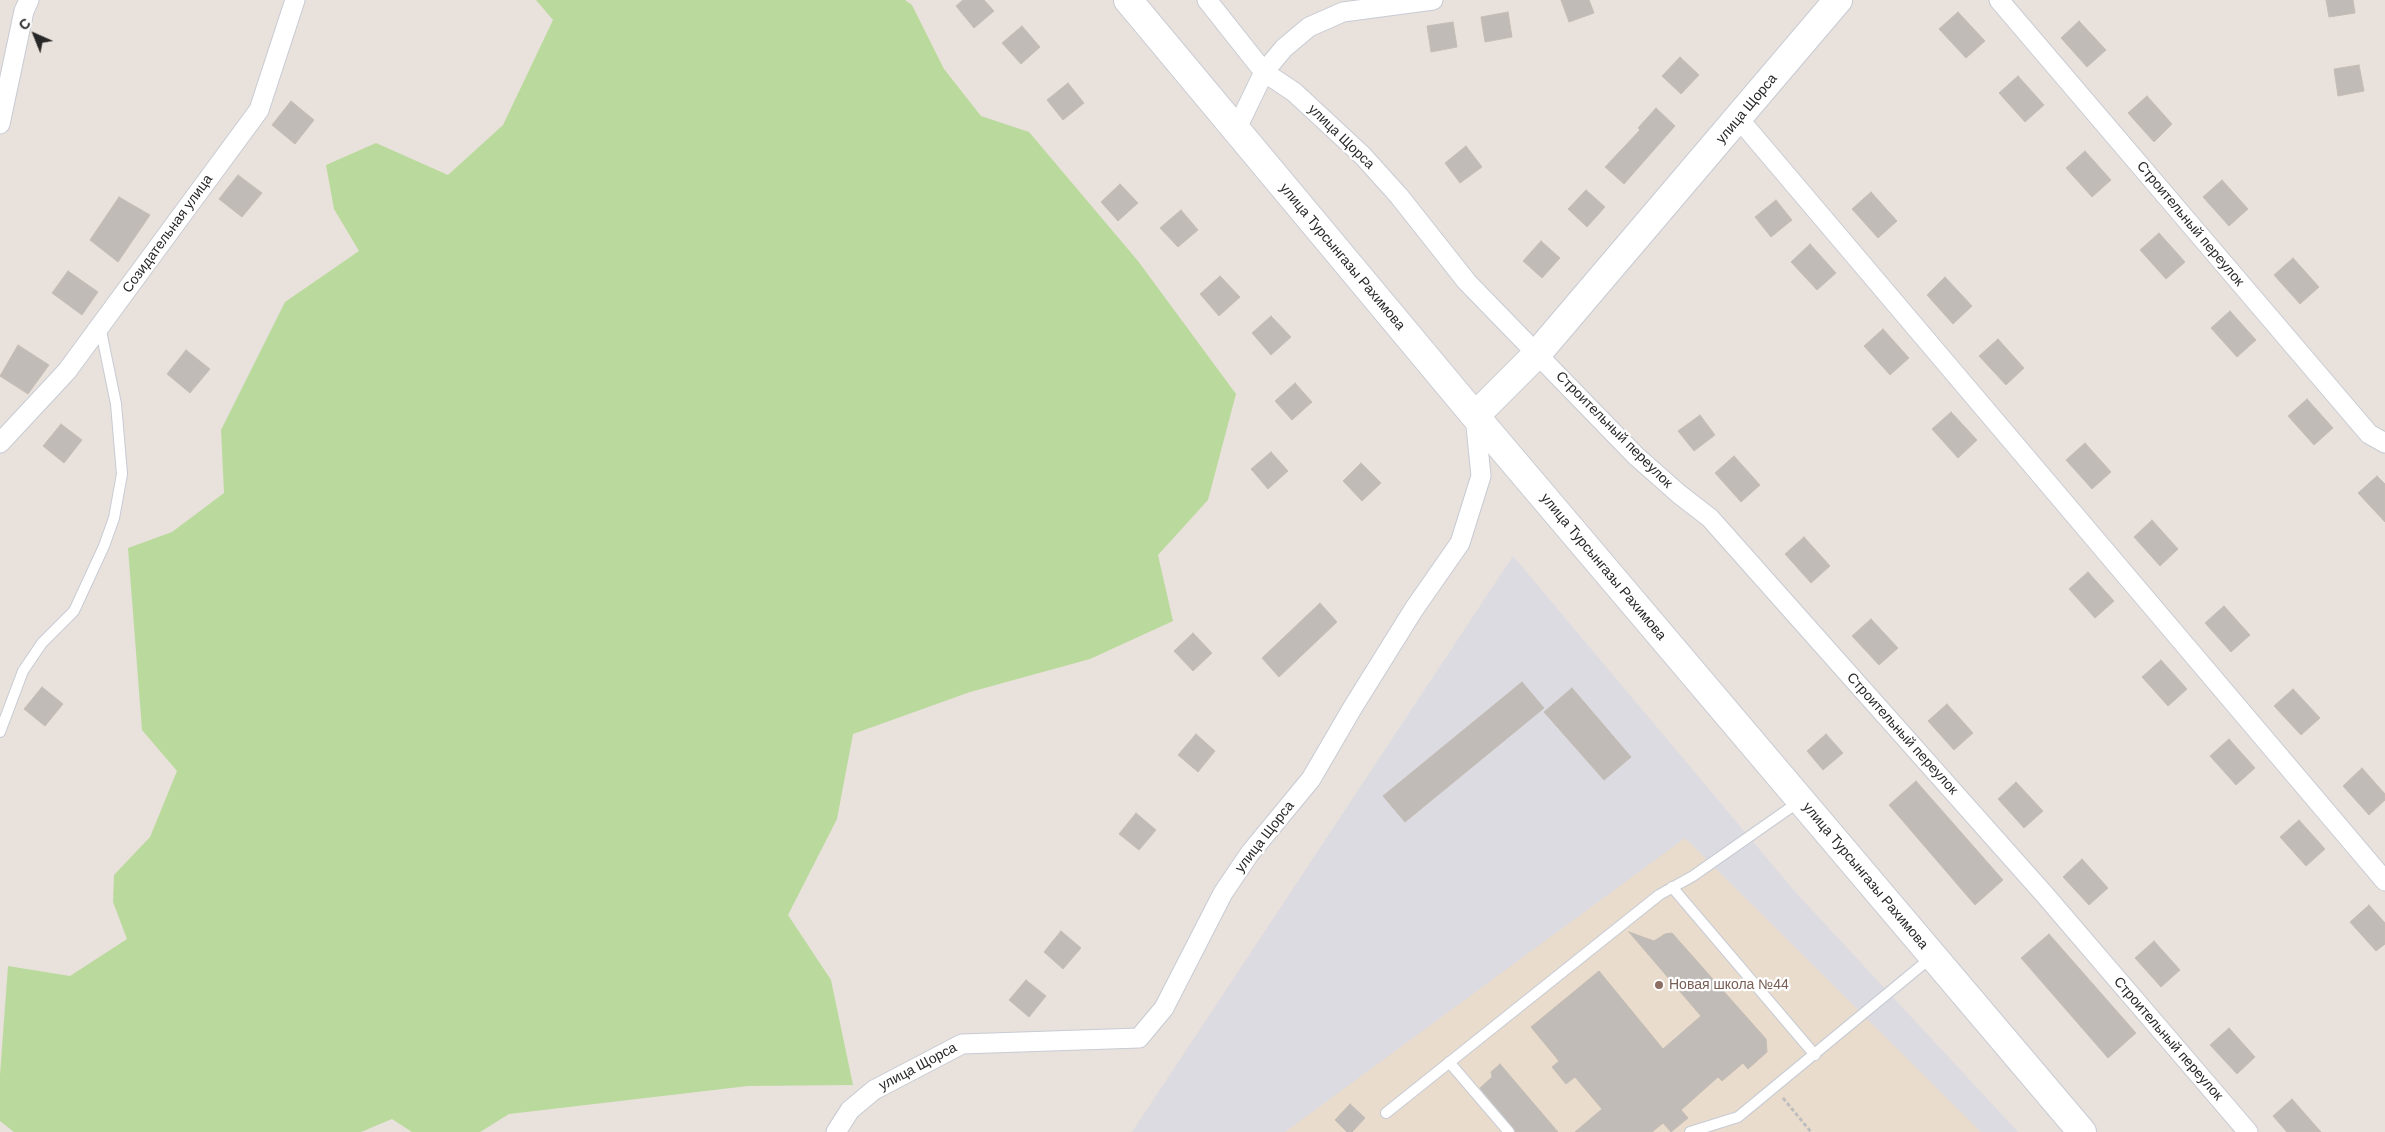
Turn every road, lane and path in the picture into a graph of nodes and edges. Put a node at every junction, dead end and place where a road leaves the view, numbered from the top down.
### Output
1 (29, 0) edge
2 (295, 0) edge
3 (1128, 0) edge
4 (1207, 0) edge
5 (1433, 0) edge
6 (1838, 0) edge
7 (1999, 0) edge
8 (1264, 72) junction
9 (2, 103) edge
10 (1738, 119) junction
11 (0, 124) edge
12 (1236, 130) junction
13 (100, 326) junction
14 (1537, 354) junction
15 (1475, 416) junction
16 (8, 425) edge
17 (0, 443) edge
18 (2385, 443) edge
19 (0, 732) edge
20 (1800, 800) junction
21 (2385, 881) edge
22 (1672, 887) junction
23 (1933, 956) junction
24 (1815, 1055) junction
25 (1449, 1062) junction
26 (1774, 1088) junction
27 (1386, 1112) dead end
28 (836, 1132) edge
29 (1509, 1132) edge
30 (1690, 1132) edge
31 (1811, 1132) edge
32 (2082, 1132) edge
33 (2248, 1132) edge

1 - 9 street
2 - 13 street, Созидательная улица
3 - 12 street, улица Турсынгазы Рахимова
4 - 8 street, улица Щорса
5 - 8 street
6 - 10 street, улица Щорса
7 - 18 street, Строительный переулок
8 - 12 street
8 - 14 street, улица Щорса
9 - 11 street
10 - 14 street, улица Щорса
10 - 21 street
12 - 15 street, улица Турсынгазы Рахимова
13 - 16 street, Созидательная улица
13 - 19 lane
14 - 15 street, улица Щорса
14 - 33 street, Строительный переулок
15 - 20 street, улица Турсынгазы Рахимова
15 - 28 street, улица Щорса
16 - 17 street, Созидательная улица
20 - 22 lane
20 - 23 street, улица Турсынгазы Рахимова
22 - 24 lane
22 - 25 lane
23 - 24 lane
23 - 32 street, улица Турсынгазы Рахимова
24 - 26 lane
25 - 27 lane
25 - 29 lane
26 - 30 lane
26 - 31 path

